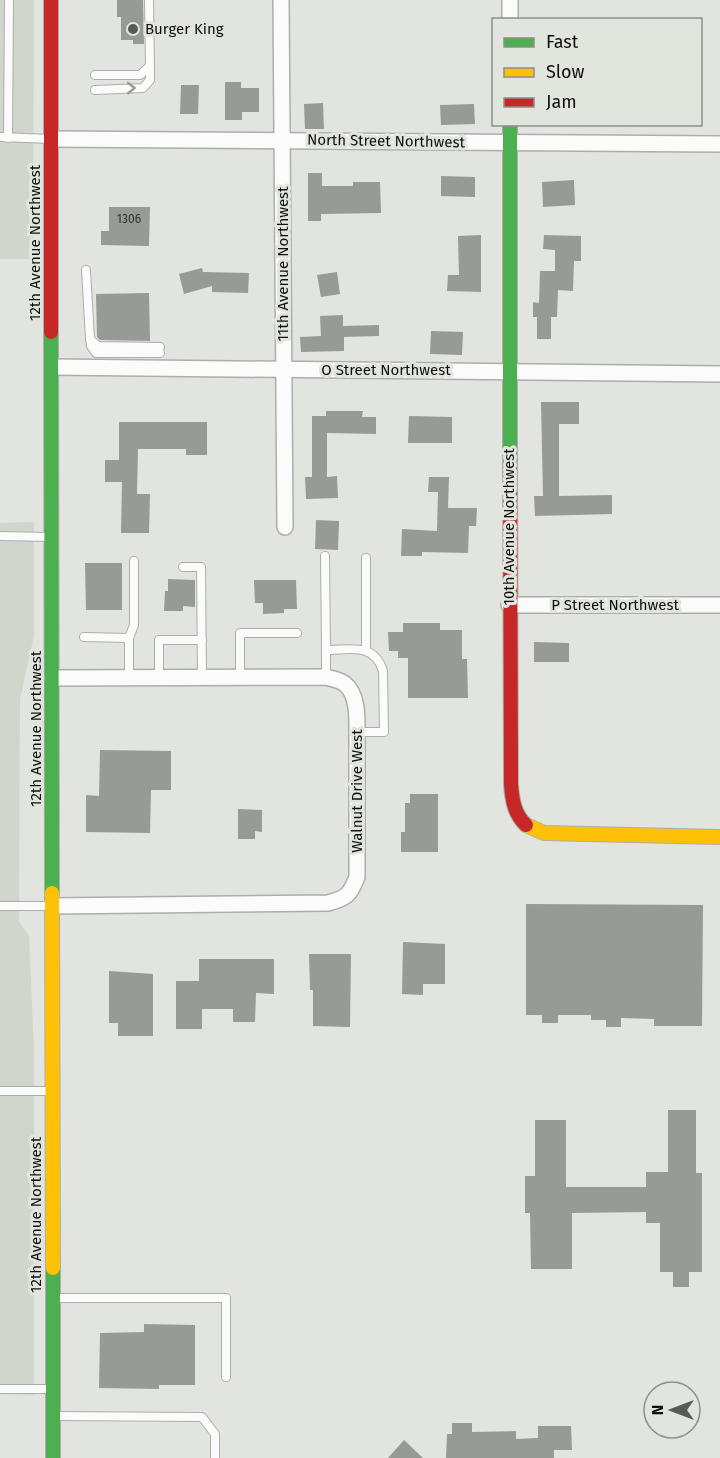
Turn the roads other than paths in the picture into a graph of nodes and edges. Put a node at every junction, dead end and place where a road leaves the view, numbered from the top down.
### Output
1 (9, 0) edge
2 (51, 0) edge
3 (149, 0) edge
4 (281, 0) edge
5 (510, 0) edge
6 (510, 18) edge
7 (150, 66) junction
8 (94, 75) dead end
9 (95, 90) dead end
10 (510, 126) edge
11 (4, 137) edge
12 (51, 139) junction
13 (283, 139) junction
14 (510, 143) junction
15 (720, 144) edge
16 (86, 270) dead end
17 (160, 350) dead end
18 (52, 367) junction
19 (283, 369) junction
20 (509, 371) junction
21 (720, 374) edge
22 (285, 527) dead end
23 (0, 536) edge
24 (52, 537) junction
25 (325, 556) dead end
26 (366, 558) dead end
27 (134, 561) dead end
28 (183, 567) dead end
29 (509, 605) junction
30 (720, 605) edge
31 (297, 633) dead end
32 (84, 637) dead end
33 (129, 638) junction
34 (202, 640) junction
35 (326, 650) junction
36 (366, 650) junction
37 (326, 677) junction
38 (52, 678) junction
39 (129, 678) junction
40 (159, 678) junction
41 (202, 678) junction
42 (240, 678) junction
43 (357, 732) junction
44 (720, 837) edge
45 (0, 906) edge
46 (52, 906) junction
47 (53, 1090) junction
48 (0, 1091) edge
49 (53, 1298) junction
50 (226, 1377) dead end
51 (0, 1389) edge
52 (53, 1389) junction
53 (53, 1416) junction
54 (53, 1458) edge
55 (215, 1458) edge

1 - 11 lane
2 - 12 main road, 12th Avenue Northwest
3 - 7 lane
4 - 13 street, 11th Avenue Northwest
5 - 6 street
7 - 8 lane
9 -> 7 lane
10 - 14 main road, 10th Avenue Northwest
11 - 12 lane
12 - 13 street, North Street Northwest
12 - 18 main road, 12th Avenue Northwest
13 - 14 street, North Street Northwest
13 - 19 street, 11th Avenue Northwest
14 - 15 street, North Street Northwest
14 - 20 main road, 10th Avenue Northwest
16 - 17 lane
18 - 19 street, O Street Northwest
18 - 24 main road, 12th Avenue Northwest
19 - 20 street, O Street Northwest
19 - 22 street, 11th Avenue Northwest
20 - 21 street, O Street Northwest
20 - 29 main road, 10th Avenue Northwest
23 - 24 lane
24 - 38 main road, 12th Avenue Northwest
25 - 35 lane
26 - 36 lane
27 - 33 lane
28 - 34 lane
29 - 30 street, P Street Northwest
29 - 44 main road, 10th Avenue Northwest
31 - 42 lane
32 - 33 lane
33 - 39 lane
34 - 40 lane
34 - 41 lane
35 - 36 lane
35 - 37 lane
36 - 43 lane
37 - 42 street
37 - 43 street, Walnut Drive West
38 - 39 street
38 - 46 main road, 12th Avenue Northwest
39 - 40 street
40 - 41 street
41 - 42 street
43 - 46 street, Walnut Drive West
45 - 46 lane
46 - 47 main road, 12th Avenue Northwest
47 - 48 lane
47 - 49 main road, 12th Avenue Northwest
49 - 50 lane
49 - 52 main road, 12th Avenue Northwest
51 - 52 lane
52 - 53 main road, 12th Avenue Northwest
53 - 54 main road, 12th Avenue Northwest
53 - 55 lane

